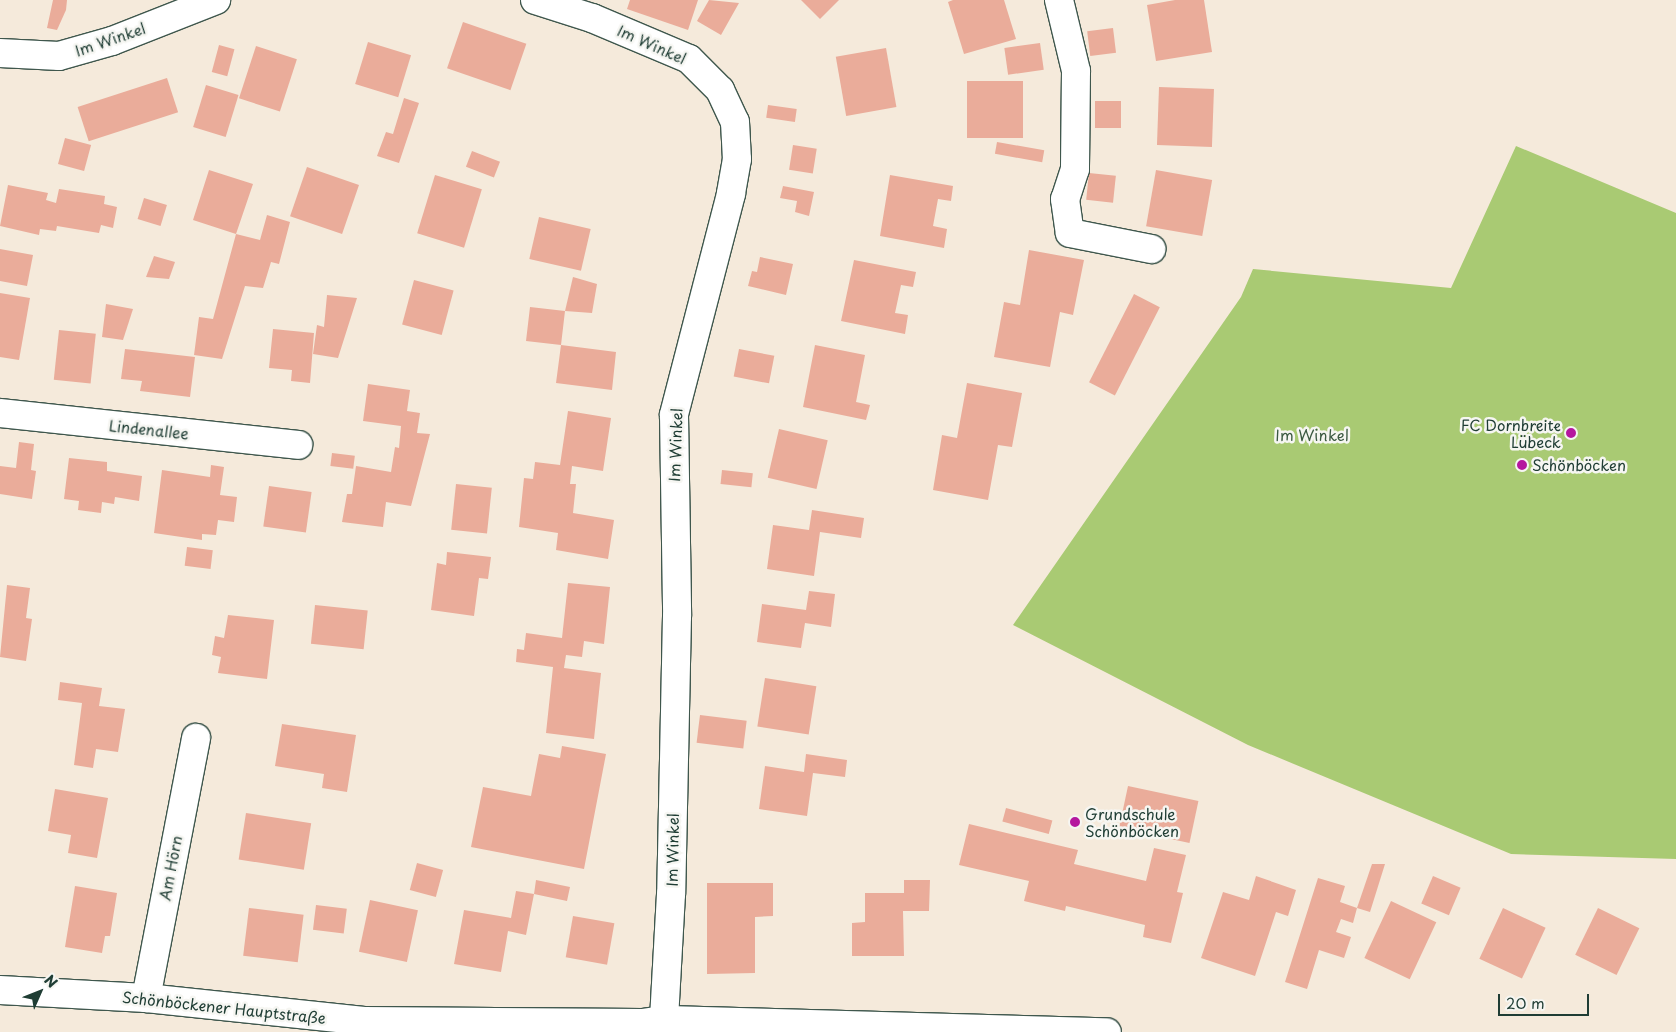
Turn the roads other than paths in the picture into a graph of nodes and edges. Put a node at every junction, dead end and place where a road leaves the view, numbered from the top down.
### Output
1 (216, 0) edge
2 (535, 0) edge
3 (1059, 0) edge
4 (595, 9) edge
5 (0, 53) edge
6 (1151, 249) dead end
7 (0, 413) edge
8 (298, 445) dead end
9 (196, 738) dead end
10 (0, 990) edge
11 (146, 998) junction
12 (648, 1025) edge
13 (1107, 1032) edge

1 - 5 street, Im Winkel
2 - 4 street, Im Winkel
3 - 6 street
4 - 12 street, Im Winkel
7 - 8 street, Lindenallee
9 - 11 street, Am Hörn
10 - 11 street, Schönböckener Hauptstraße
11 - 12 street, Schönböckener Hauptstraße
12 - 13 street, Schönböckener Hauptstraße

